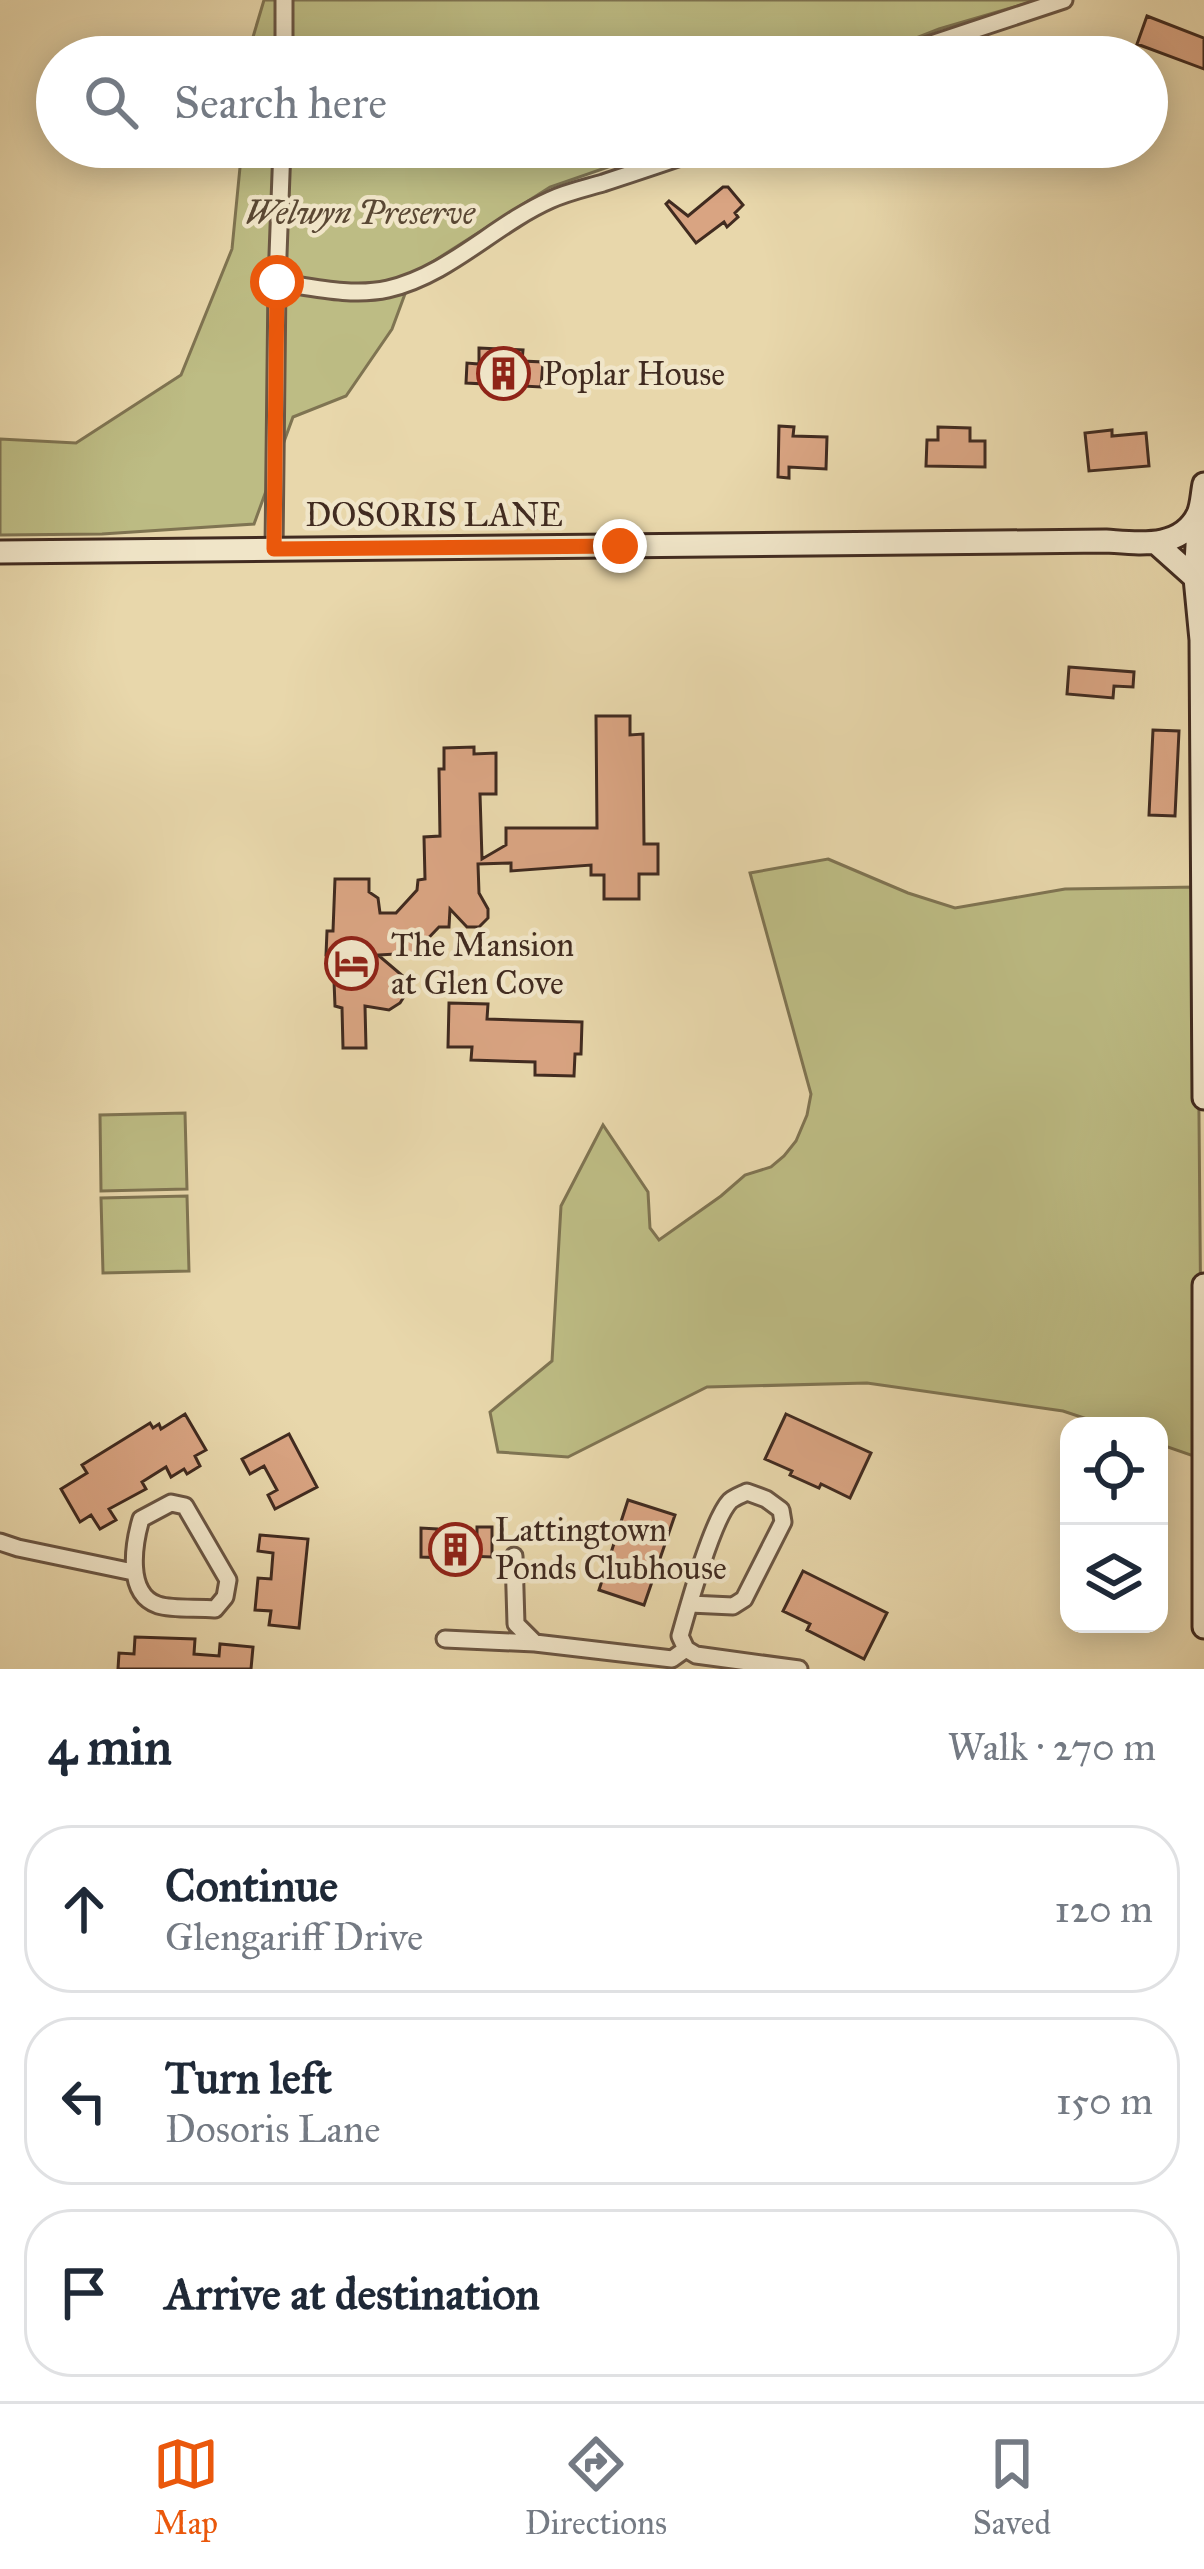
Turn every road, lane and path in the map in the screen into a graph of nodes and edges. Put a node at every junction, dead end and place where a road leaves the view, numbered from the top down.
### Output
1 (284, 0) edge
2 (1064, 0) edge
3 (284, 36) edge
4 (955, 36) edge
5 (281, 168) edge
6 (645, 168) edge
7 (277, 282) junction
8 (1204, 484) edge
9 (1199, 512) junction
10 (1156, 544) junction
11 (274, 549) junction
12 (0, 552) edge
13 (1199, 578) edge
14 (1203, 925) edge
15 (1204, 1098) edge
16 (1204, 1285) edge
17 (1204, 1464) edge
18 (0, 1542) edge
19 (514, 1556) dead end
20 (133, 1572) junction
21 (689, 1604) junction
22 (1204, 1627) edge
23 (445, 1639) dead end
24 (535, 1643) junction
25 (686, 1649) junction
26 (799, 1669) edge

1 - 3 street
2 - 4 street
5 - 7 street
6 - 7 street
7 - 11 street
8 - 9 street
9 - 10 street
9 - 13 street
10 - 11 street, DOSORIS LANE
10 - 13 street
11 - 12 street, DOSORIS LANE
13 - 14 street
14 - 15 street
16 - 17 street
17 - 22 street
18 - 20 street
19 - 24 street
20 - 20 street
21 - 21 street
21 - 25 street
23 - 24 street
24 - 25 street
25 - 26 street

